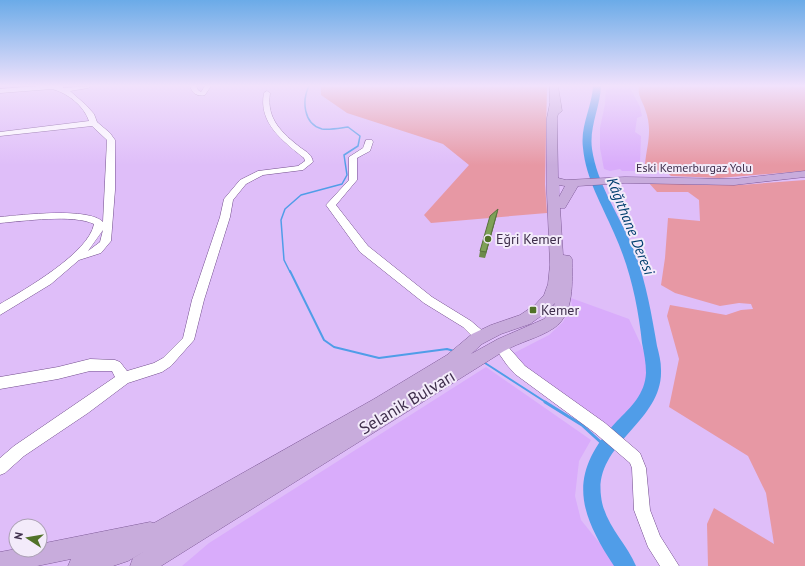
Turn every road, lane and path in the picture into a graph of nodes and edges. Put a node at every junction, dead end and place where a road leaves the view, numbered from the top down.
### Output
1 (88, 112) edge
2 (267, 112) edge
3 (553, 112) edge
4 (94, 123) junction
5 (0, 134) edge
6 (369, 142) dead end
7 (805, 174) edge
8 (558, 178) junction
9 (580, 181) junction
10 (561, 205) junction
11 (0, 220) edge
12 (77, 257) junction
13 (0, 310) edge
14 (525, 320) junction
15 (479, 338) junction
16 (499, 345) junction
17 (124, 378) junction
18 (0, 383) edge
19 (0, 468) edge
20 (233, 498) junction
21 (166, 528) junction
22 (0, 563) edge
23 (79, 566) edge
24 (141, 566) edge
25 (670, 566) edge

1 - 4 street
2 - 17 street
3 - 8 main road
4 - 5 street
4 - 12 street
6 - 15 street
7 - 9 main road, Eski Kemerburgaz Yolu
8 - 9 main road, Eski Kemerburgaz Yolu
8 - 10 main road, Selanik Bulvarı
8 - 14 main road, Selanik Bulvarı
9 - 10 main road
10 - 16 main road, Selanik Bulvarı
11 - 12 street
12 - 13 street
14 - 15 main road, Selanik Bulvarı
14 - 16 main road
15 - 16 main road
15 - 20 main road, Selanik Bulvarı
16 - 20 main road, Selanik Bulvarı
16 - 25 street
17 - 18 street
17 - 19 street
20 - 21 main road, Selanik Bulvarı
20 - 24 main road, Selanik Bulvarı
21 - 22 main road
21 - 23 main road, Selanik Bulvarı

